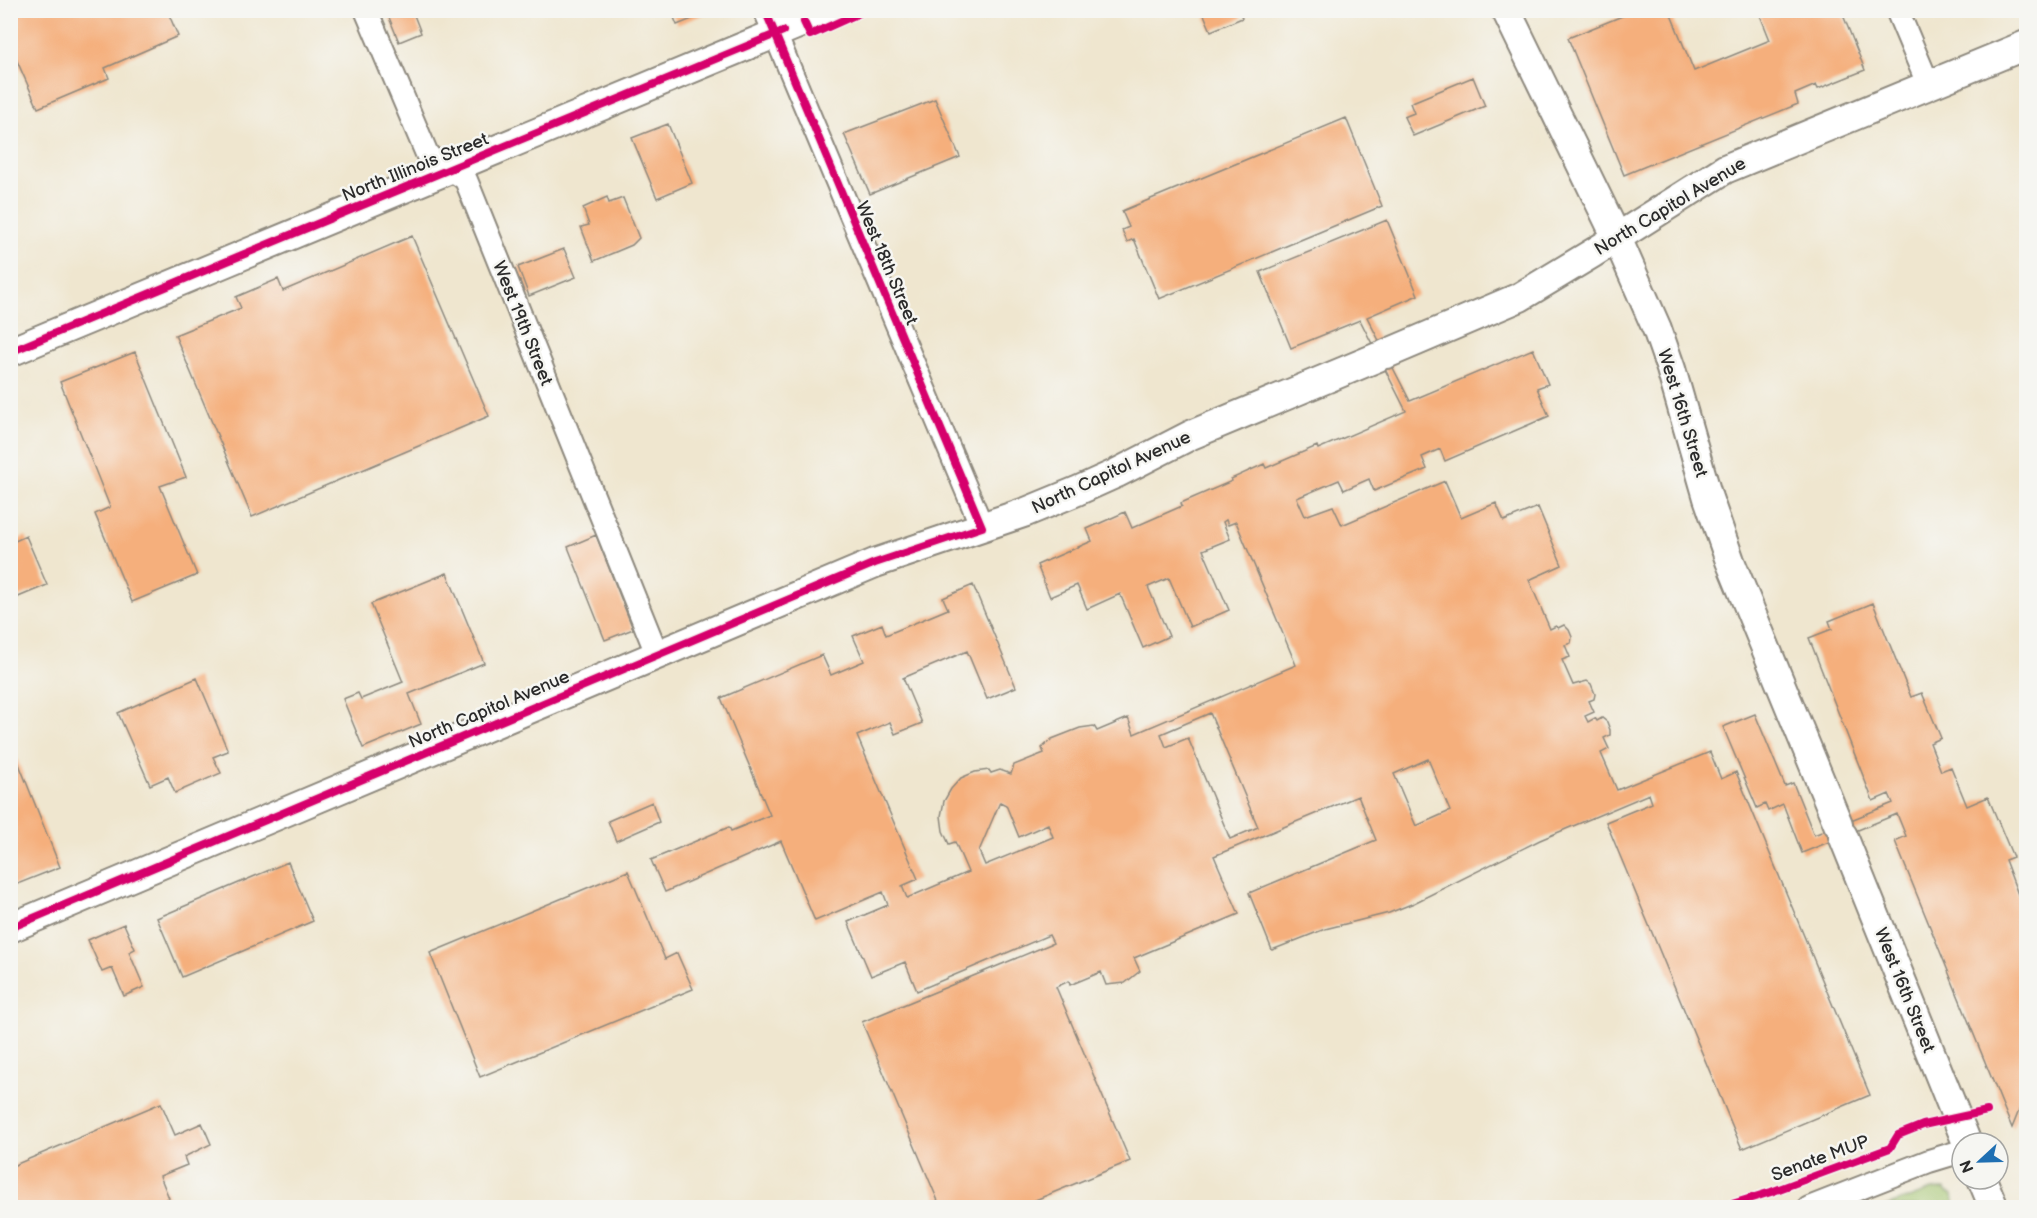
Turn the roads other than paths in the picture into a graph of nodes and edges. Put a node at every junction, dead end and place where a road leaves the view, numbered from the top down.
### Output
1 (366, 10) edge
2 (832, 10) edge
3 (1506, 10) edge
4 (1897, 10) edge
5 (770, 22) edge
6 (2026, 45) edge
7 (1928, 84) junction
8 (448, 170) junction
9 (1617, 238) junction
10 (10, 352) edge
11 (982, 527) junction
12 (657, 654) junction
13 (10, 928) edge
14 (1962, 1131) edge
15 (1950, 1155) edge
16 (1987, 1191) edge
17 (1809, 1208) edge
18 (1994, 1208) edge

1 - 8 street, West 19th Street
2 - 5 main road, North Illinois Street
3 - 9 main road, West 16th Street
4 - 7 street
5 - 8 main road, North Illinois Street
5 - 11 street, West 18th Street
6 - 7 main road, North Capitol Avenue
7 - 9 main road, North Capitol Avenue
8 - 10 main road, North Illinois Street
8 - 12 street, West 19th Street
9 - 11 main road, North Capitol Avenue
9 - 14 main road, West 16th Street
11 - 12 main road, North Capitol Avenue
12 - 13 main road, North Capitol Avenue
15 - 17 street
16 - 18 main road

